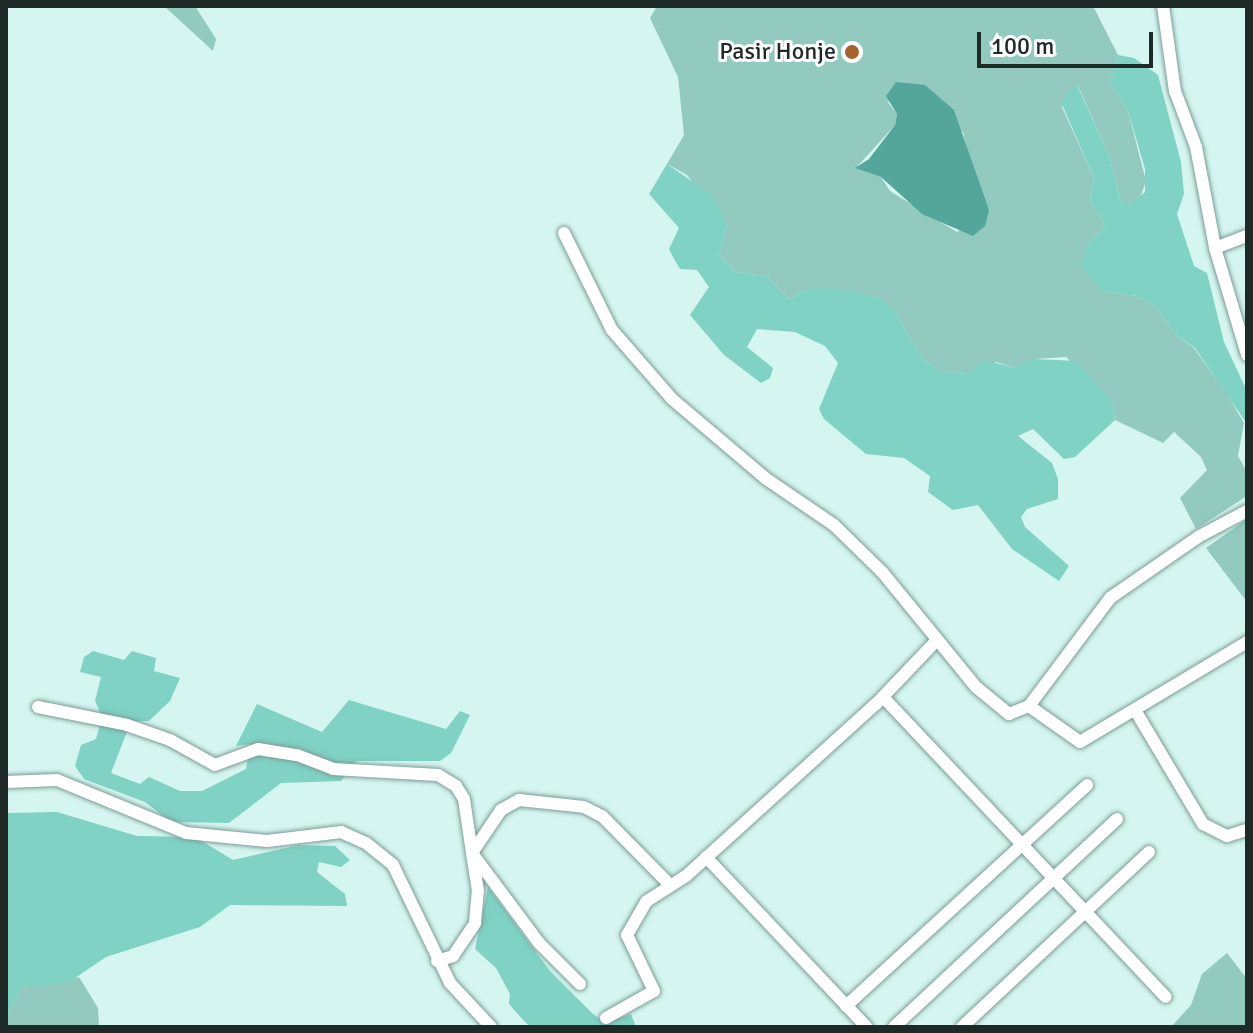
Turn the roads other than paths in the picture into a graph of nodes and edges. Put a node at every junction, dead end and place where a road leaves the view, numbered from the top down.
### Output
1 (1163, 6) edge
2 (564, 233) dead end
3 (1247, 236) edge
4 (1215, 248) junction
5 (1247, 355) edge
6 (1247, 511) edge
7 (935, 642) junction
8 (1247, 642) edge
9 (883, 697) junction
10 (1029, 706) junction
11 (38, 707) dead end
12 (1135, 710) junction
13 (6, 782) edge
14 (1087, 785) dead end
15 (1117, 819) dead end
16 (1247, 830) edge
17 (1022, 844) junction
18 (1149, 852) dead end
19 (472, 853) junction
20 (706, 857) junction
21 (1054, 878) junction
22 (670, 885) junction
23 (1086, 912) junction
24 (437, 961) junction
25 (580, 984) dead end
26 (1166, 997) dead end
27 (846, 1006) junction
28 (606, 1018) dead end
29 (491, 1027) edge
30 (867, 1027) edge
31 (894, 1027) edge
32 (962, 1027) edge

1 - 4 street
2 - 7 street
3 - 4 street
4 - 5 street
6 - 10 street
7 - 9 street
7 - 10 street
8 - 12 street
9 - 17 street
9 - 20 street
10 - 12 street
11 - 19 street
12 - 16 street
13 - 24 street
14 - 17 street
15 - 21 street
17 - 21 street
17 - 27 street
18 - 23 street
19 - 22 street
19 - 24 street
19 - 25 street
20 - 22 street
20 - 27 street
21 - 23 street
21 - 31 street
22 - 28 street
23 - 26 street
23 - 32 street
24 - 29 street
27 - 30 street

